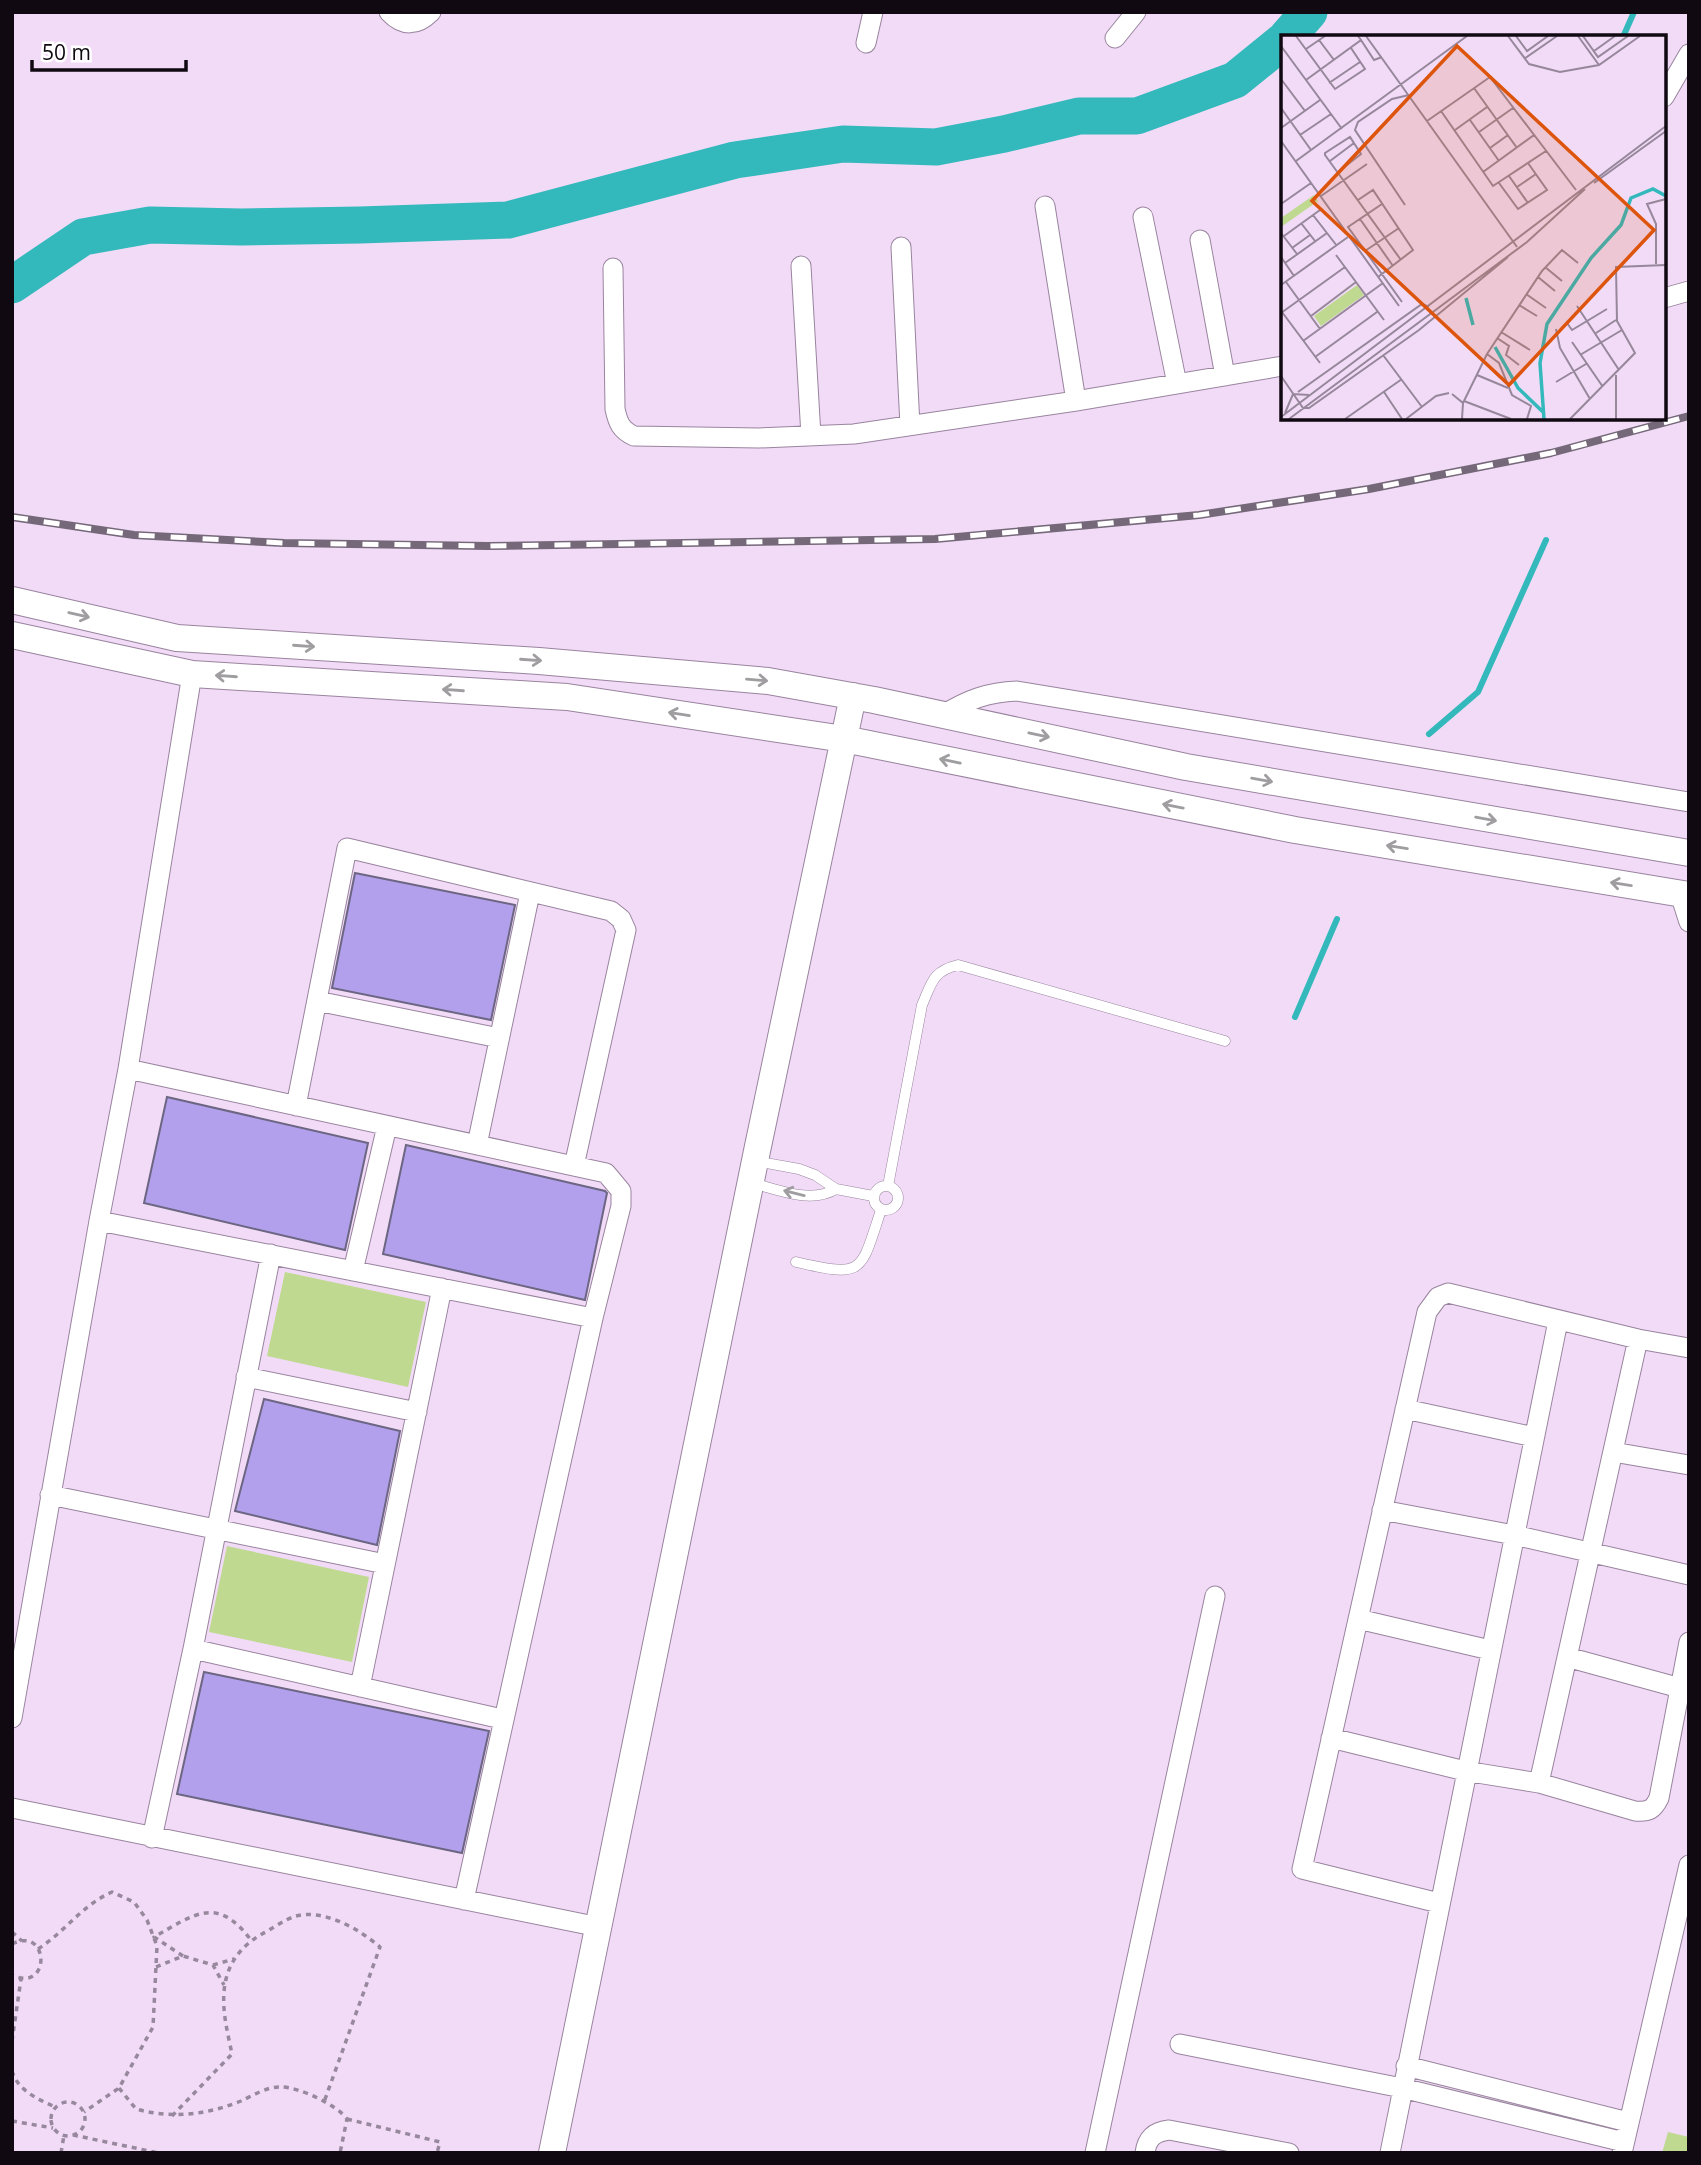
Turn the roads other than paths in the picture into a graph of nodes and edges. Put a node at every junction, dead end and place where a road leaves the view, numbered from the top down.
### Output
1 (389, 12) edge
2 (431, 12) edge
3 (873, 12) edge
4 (1136, 12) edge
5 (1115, 38) dead end
6 (866, 43) dead end
7 (1689, 54) edge
8 (1666, 94) edge
9 (1045, 206) dead end
10 (1143, 217) dead end
11 (1200, 240) dead end
12 (901, 247) dead end
13 (801, 266) dead end
14 (612, 268) dead end
15 (1689, 290) edge
16 (1666, 297) edge
17 (1281, 366) edge
18 (1225, 376) junction
19 (1177, 384) junction
20 (1076, 401) junction
21 (910, 426) junction
22 (811, 436) junction
23 (12, 600) edge
24 (12, 635) edge
25 (192, 674) junction
26 (853, 696) junction
27 (943, 715) junction
28 (844, 739) junction
29 (1689, 802) edge
30 (1689, 853) edge
31 (530, 893) junction
32 (1684, 894) edge
33 (1689, 922) edge
34 (317, 1001) junction
35 (499, 1038) junction
36 (1224, 1041) dead end
37 (128, 1069) junction
38 (296, 1106) junction
39 (387, 1126) junction
40 (477, 1145) junction
41 (574, 1167) junction
42 (752, 1172) junction
43 (888, 1186) junction
44 (836, 1189) junction
45 (873, 1196) junction
46 (881, 1210) junction
47 (99, 1221) junction
48 (271, 1254) junction
49 (796, 1262) dead end
50 (353, 1271) junction
51 (442, 1288) junction
52 (593, 1318) junction
53 (1558, 1321) junction
54 (1638, 1339) junction
55 (1689, 1348) edge
56 (246, 1377) junction
57 (1405, 1409) junction
58 (417, 1412) junction
59 (1534, 1437) junction
60 (1612, 1452) junction
61 (1689, 1465) edge
62 (50, 1495) junction
63 (1382, 1510) junction
64 (217, 1530) junction
65 (1514, 1535) junction
66 (1591, 1552) junction
67 (386, 1564) junction
68 (1689, 1575) edge
69 (1215, 1596) dead end
70 (1358, 1619) junction
71 (1689, 1642) edge
72 (193, 1649) junction
73 (1490, 1650) junction
74 (1567, 1657) junction
75 (360, 1687) junction
76 (1680, 1688) junction
77 (12, 1718) edge
78 (502, 1718) junction
79 (1331, 1738) junction
80 (1465, 1772) junction
81 (1539, 1783) junction
82 (12, 1808) edge
83 (152, 1838) junction
84 (1689, 1865) edge
85 (464, 1900) junction
86 (1439, 1903) junction
87 (599, 1927) junction
88 (1180, 2044) dead end
89 (1406, 2066) junction
90 (1402, 2088) junction
91 (1628, 2122) junction
92 (1623, 2147) edge
93 (552, 2153) edge
94 (1095, 2153) edge
95 (1144, 2153) edge
96 (1289, 2153) edge
97 (1390, 2153) edge

1 - 2 street
3 - 6 street
4 - 5 street
7 - 8 street
9 - 20 street
10 - 19 street
11 - 18 street
12 - 21 street
13 - 22 street
14 - 22 street
15 - 16 street
17 - 18 street
18 - 19 street
19 - 20 street
20 - 21 street
21 - 22 street
23 -> 26 main road
24 - 25 main road
28 -> 25 main road
25 - 37 street
26 - 27 main road
26 - 28 main road
27 - 29 street
27 -> 30 main road
32 -> 28 main road
28 - 42 main road
31 - 34 street
31 - 35 street
31 - 41 street
32 - 33 street
34 - 35 street
34 - 38 street
35 - 40 street
36 - 43 lane
37 - 38 street
37 - 47 street
38 - 39 street
39 - 40 street
39 - 50 street
40 - 41 street
41 - 52 street
42 - 44 lane
44 -> 42 lane
42 - 87 main road
43 - 45 lane
43 - 46 lane
44 - 45 lane
45 - 46 lane
46 - 49 lane
47 - 48 street
47 - 62 street
48 - 50 street
48 - 56 street
50 - 51 street
51 - 52 street
51 - 58 street
52 - 78 street
53 - 54 street
53 - 57 street
53 - 59 street
54 - 55 street
54 - 60 street
56 - 58 street
56 - 64 street
57 - 59 street
57 - 63 street
58 - 67 street
59 - 65 street
60 - 61 street
60 - 66 street
62 - 64 street
62 - 77 street
63 - 65 street
63 - 70 street
64 - 67 street
64 - 72 street
65 - 66 street
65 - 73 street
66 - 68 street
66 - 74 street
67 - 75 street
69 - 94 street
70 - 73 street
70 - 79 street
71 - 76 street
72 - 75 street
72 - 83 street
73 - 80 street
74 - 76 street
74 - 81 street
75 - 78 street
76 - 81 street
78 - 85 street
79 - 80 street
79 - 86 street
80 - 81 street
80 - 86 street
82 - 83 street
83 - 85 street
84 - 91 street
85 - 87 street
86 - 89 street
87 - 93 main road
88 - 90 street
89 - 90 street
89 - 91 street
90 - 92 street
90 - 97 street
91 - 92 street
95 - 96 street

